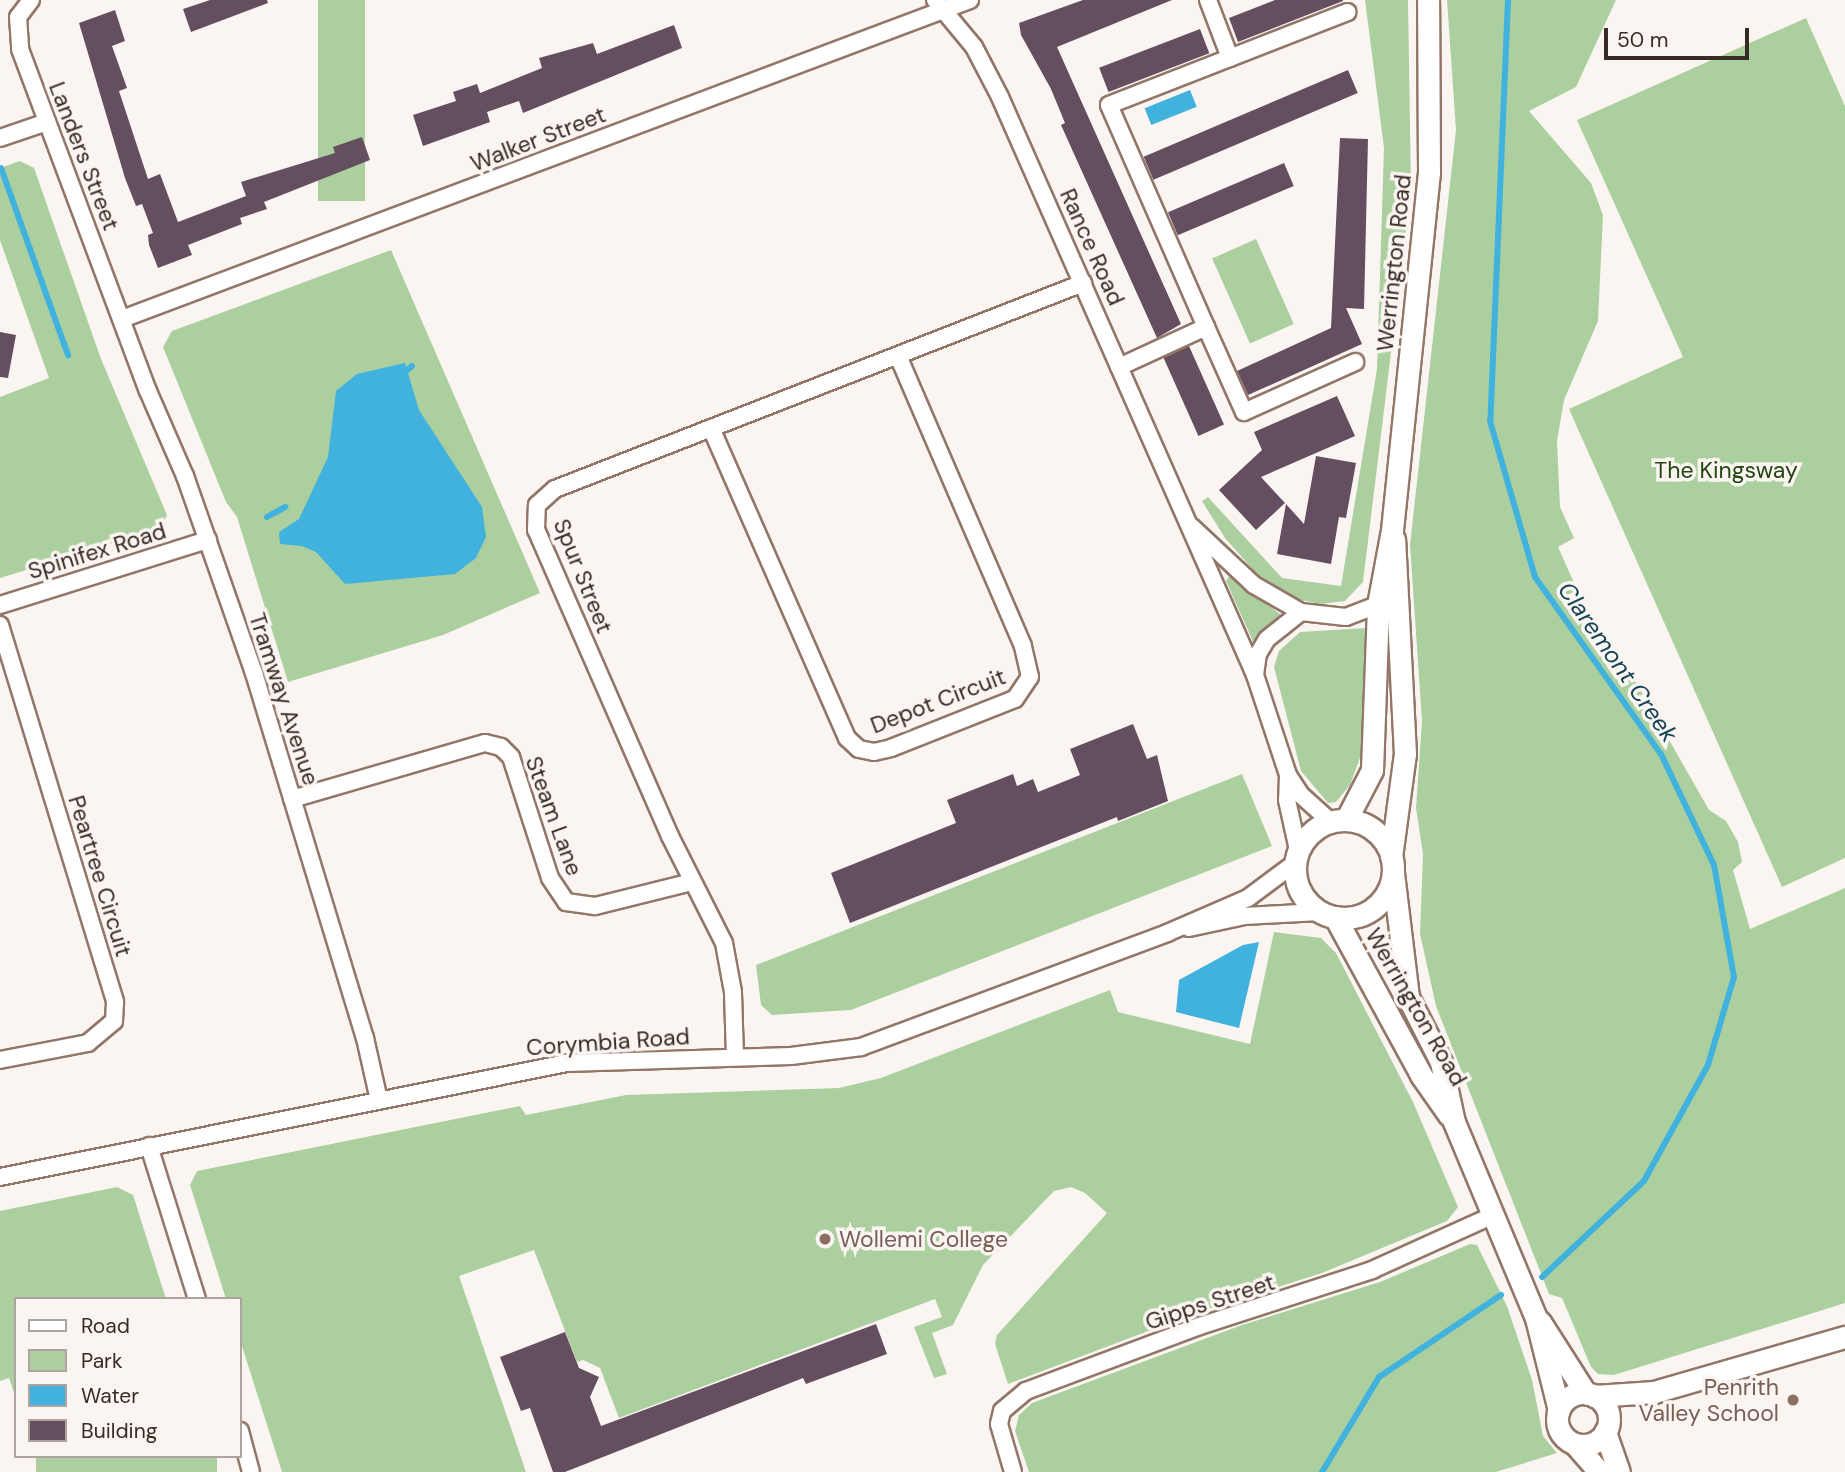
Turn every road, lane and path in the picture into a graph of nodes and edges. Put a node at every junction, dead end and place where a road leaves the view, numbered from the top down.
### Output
1 (970, 0) edge
2 (1208, 0) edge
3 (1428, 0) edge
4 (27, 4) edge
5 (940, 5) edge
6 (1348, 12) dead end
7 (1230, 58) junction
8 (47, 122) junction
9 (0, 138) edge
10 (1083, 283) junction
11 (122, 319) junction
12 (1206, 327) junction
13 (898, 356) junction
14 (1355, 362) dead end
15 (1119, 367) junction
16 (710, 428) junction
17 (1188, 523) junction
18 (1392, 530) junction
19 (208, 540) junction
20 (0, 605) edge
21 (1378, 605) junction
22 (1301, 612) junction
23 (0, 625) edge
24 (1255, 675) junction
25 (1288, 775) junction
26 (292, 799) junction
27 (1338, 821) junction
28 (1297, 857) junction
29 (1392, 865) junction
30 (692, 882) junction
31 (1327, 915) junction
32 (1167, 933) junction
33 (735, 1057) junction
34 (0, 1060) edge
35 (379, 1100) junction
36 (1454, 1122) junction
37 (149, 1146) junction
38 (0, 1177) edge
39 (1494, 1215) junction
40 (196, 1297) edge
41 (1536, 1318) junction
42 (1845, 1337) edge
43 (1654, 1392) junction
44 (1590, 1395) junction
45 (1559, 1410) junction
46 (1607, 1428) junction
47 (242, 1438) edge
48 (1575, 1444) junction
49 (251, 1472) edge
50 (1013, 1472) edge
51 (1599, 1472) edge
52 (1619, 1472) edge

1 - 5 street, Walker Street
2 - 7 street
3 - 18 main road, Werrington Road
4 - 8 street, Landers Street
5 - 10 street, Rance Road
5 - 11 street, Walker Street
6 - 7 street
7 - 12 street
8 - 9 street
8 - 11 street, Landers Street
10 - 13 street, Spur Street
10 - 15 street, Rance Road
11 - 19 street, Tramway Avenue
12 - 14 street
12 - 15 street
13 - 16 street, Spur Street
13 - 16 street, Depot Circuit
15 - 17 street, Rance Road
16 - 30 street, Spur Street
17 - 22 street, Rance Road
17 - 24 street, Rance Road
18 - 21 main road, Werrington Road
18 - 29 main road, Werrington Road
19 - 20 street, Spinifex Road
19 - 26 street, Tramway Avenue
21 - 22 street, Rance Road
21 - 27 main road, Werrington Road
22 - 24 street
23 - 34 street, Peartree Circuit
24 - 25 street, Rance Road
25 - 27 street, Rance Road
25 - 28 street, Rance Road
26 - 30 street, Steam Lane
26 - 35 street, Tramway Avenue
27 - 28 main road
27 - 29 main road
28 - 31 main road
28 - 32 street, Corymbia Road
29 - 31 main road
29 - 36 main road, Werrington Road
30 - 33 street, Spur Street
31 - 32 street, Corymbia Road
31 - 36 main road, Werrington Road
32 - 33 street, Corymbia Road
33 - 35 street, Corymbia Road
35 - 37 street, Corymbia Road
36 - 39 main road, Werrington Road
37 - 38 street, Corymbia Road
37 - 40 street
39 - 41 main road, Werrington Road
39 - 50 street, Gipps Street
41 - 44 main road, Werrington Road
41 - 45 main road, Werrington Road
42 - 43 main road
43 - 44 main road
43 - 46 main road
44 - 45 main road
44 - 46 main road
45 - 48 main road
46 - 48 main road
46 - 52 main road
47 - 49 street
48 - 51 main road

